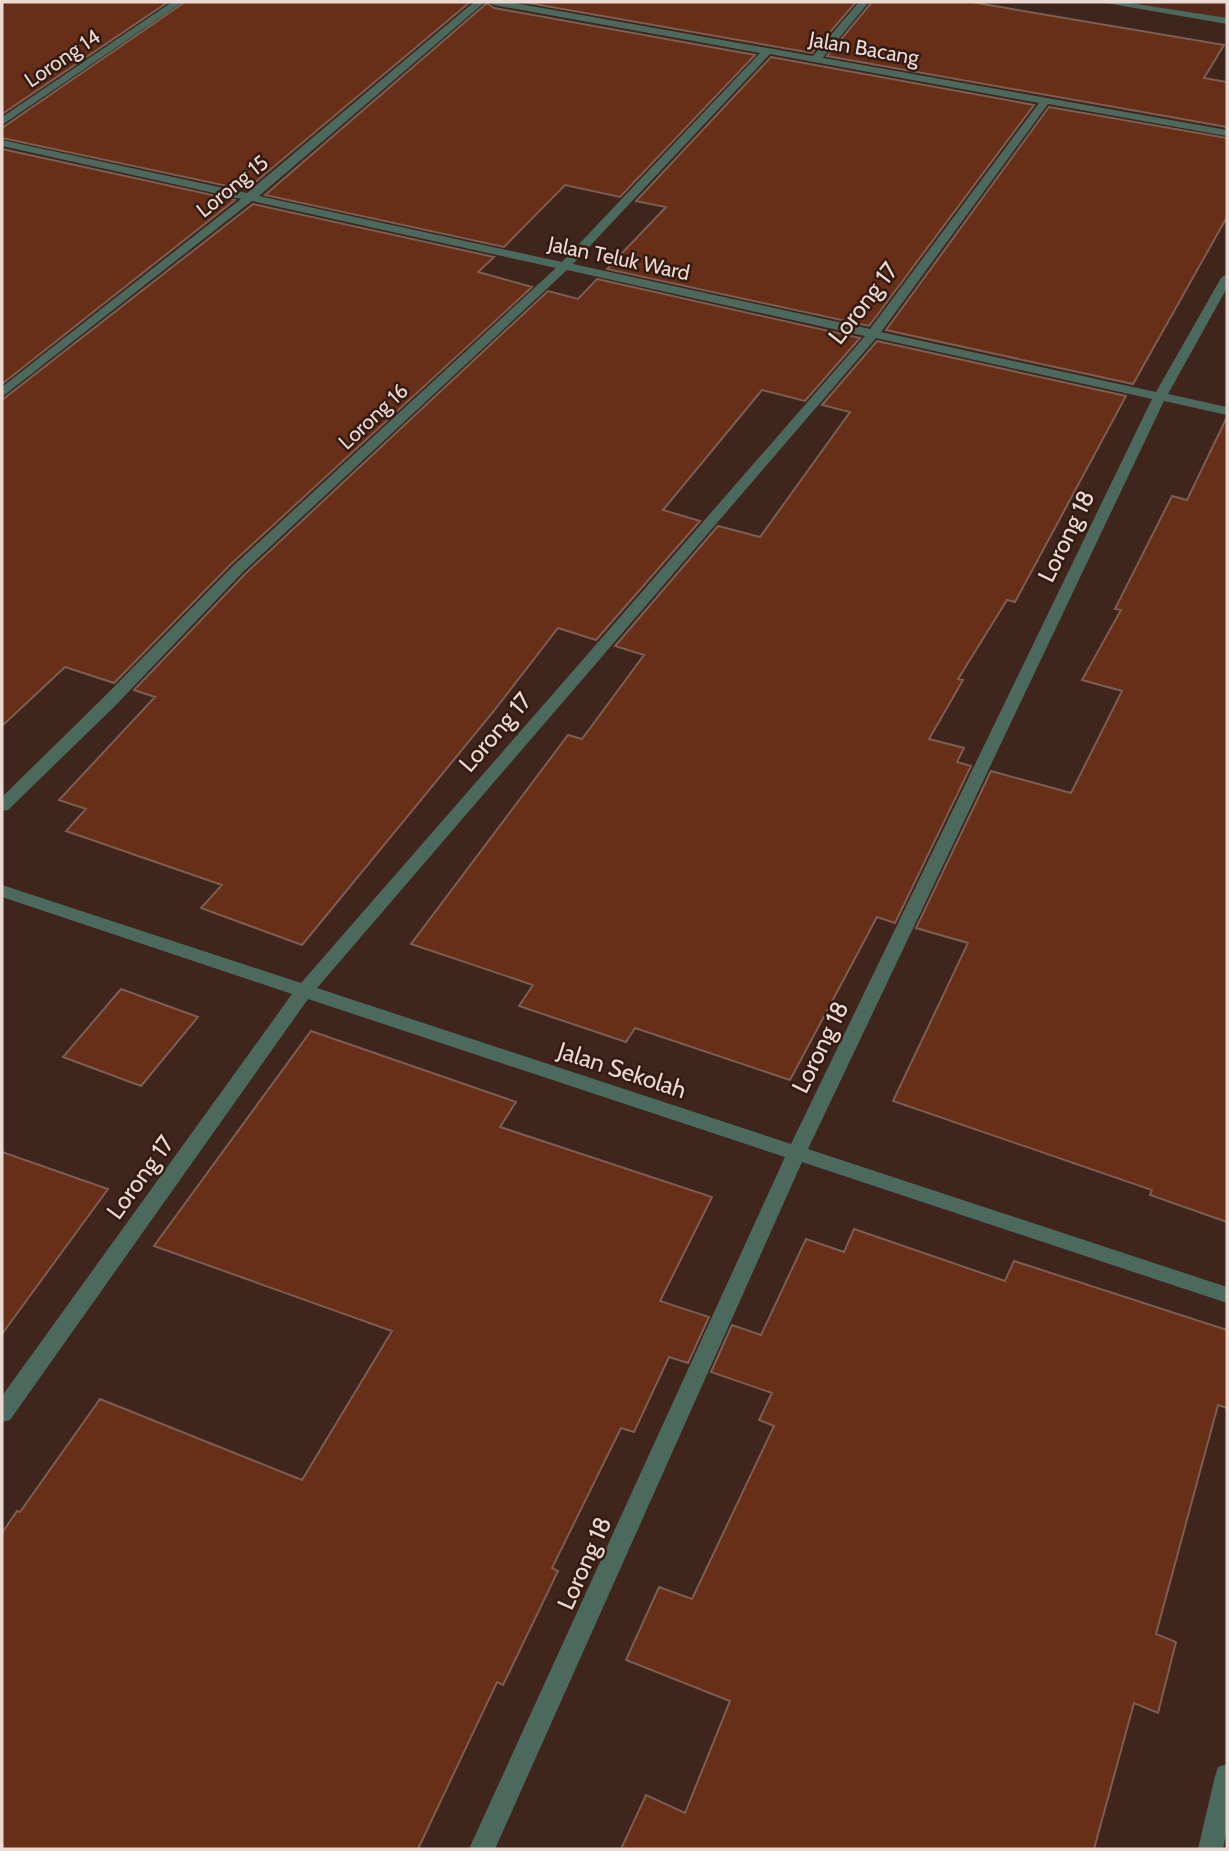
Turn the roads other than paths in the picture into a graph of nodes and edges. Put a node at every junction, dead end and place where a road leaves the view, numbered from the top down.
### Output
1 (178, 2) edge
2 (480, 2) edge
3 (494, 2) edge
4 (864, 2) edge
5 (1105, 2) edge
6 (1227, 21) edge
7 (767, 51) junction
8 (816, 59) junction
9 (1046, 100) junction
10 (2, 122) edge
11 (1227, 133) edge
12 (2, 143) edge
13 (250, 197) junction
14 (565, 266) junction
15 (1227, 278) edge
16 (873, 334) junction
17 (2, 393) edge
18 (1160, 396) junction
19 (1227, 411) edge
20 (2, 806) edge
21 (2, 891) edge
22 (303, 990) junction
23 (796, 1153) junction
24 (1227, 1295) edge
25 (2, 1413) edge
26 (1227, 1776) edge
27 (482, 1849) edge
28 (1210, 1849) edge

1 - 10 street, Lorong 14
2 - 13 street, Lorong 15
3 - 7 street, Jalan Bacang
4 - 8 street
5 - 6 street
7 - 8 street, Jalan Bacang
7 - 14 street, Lorong 16
8 - 9 street, Jalan Bacang
9 - 11 street, Jalan Bacang
9 - 16 street, Lorong 17
12 - 13 street, Jalan Teluk Ward
13 - 14 street, Jalan Teluk Ward
13 - 17 street, Lorong 15
14 - 16 street, Jalan Teluk Ward
14 - 20 street, Lorong 16
15 - 18 street, Lorong 18
16 - 18 street, Jalan Teluk Ward
16 - 22 street, Lorong 17
18 - 19 street, Jalan Teluk Ward
18 - 23 street, Lorong 18
21 - 22 street, Jalan Sekolah
22 - 23 street, Jalan Sekolah
22 - 25 street, Lorong 17
23 - 24 street, Jalan Sekolah
23 - 27 street, Lorong 18
26 - 28 street

